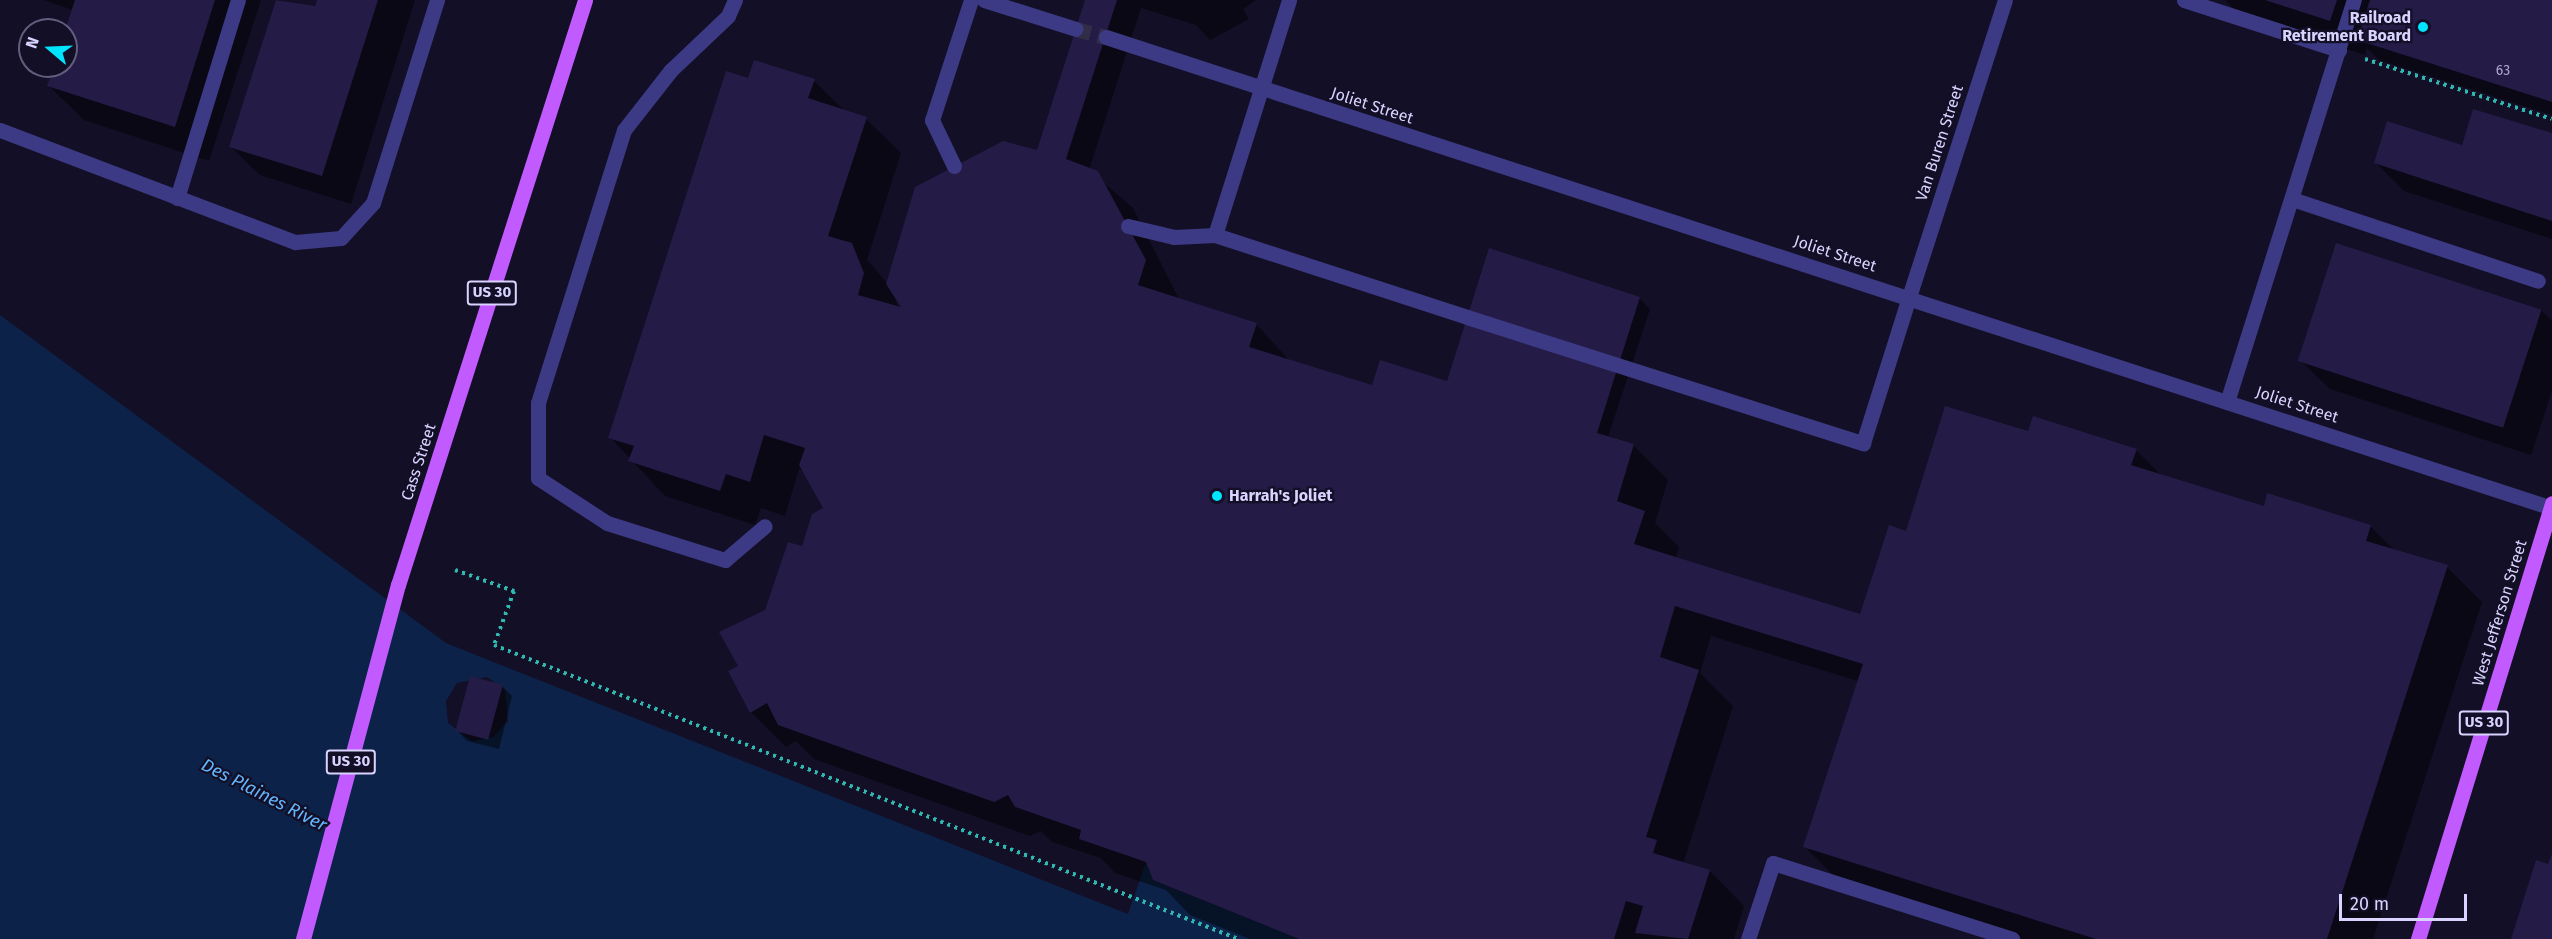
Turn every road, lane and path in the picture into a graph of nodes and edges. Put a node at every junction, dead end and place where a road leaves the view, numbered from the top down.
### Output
1 (237, 0) edge
2 (437, 0) edge
3 (585, 0) edge
4 (735, 0) edge
5 (971, 0) edge
6 (984, 0) edge
7 (1289, 0) edge
8 (2005, 0) edge
9 (2184, 0) edge
10 (2354, 0) edge
11 (1076, 29) tunnel mouth
12 (1106, 37) tunnel mouth
13 (2339, 50) junction
14 (1261, 89) junction
15 (2552, 119) edge
16 (0, 130) edge
17 (954, 166) dead end
18 (177, 198) junction
19 (2292, 200) junction
20 (1128, 226) dead end
21 (1215, 235) junction
22 (2538, 281) dead end
23 (1909, 297) junction
24 (2228, 402) junction
25 (2552, 506) edge
26 (765, 526) dead end
27 (455, 570) dead end
28 (303, 939) edge
29 (1238, 939) edge
30 (1748, 939) edge
31 (2012, 939) edge
32 (2418, 939) edge

1 - 18 street
2 - 18 street
3 - 28 main road, Cass Street / US 30
4 - 26 street
5 - 17 street
6 - 11 street
7 - 14 street
8 - 23 street, Van Buren Street
9 - 13 street
10 - 13 street
12 - 14 street, Joliet Street
13 - 15 path
13 - 19 street
14 - 21 street
14 - 23 street, Joliet Street
16 - 18 street
19 - 22 street
19 - 24 street
20 - 21 street
21 - 23 street, Van Buren Street
23 - 24 street, Joliet Street
24 - 25 street, Joliet Street
25 - 32 main road, West Jefferson Street / US 30
27 - 29 path
30 - 31 street

